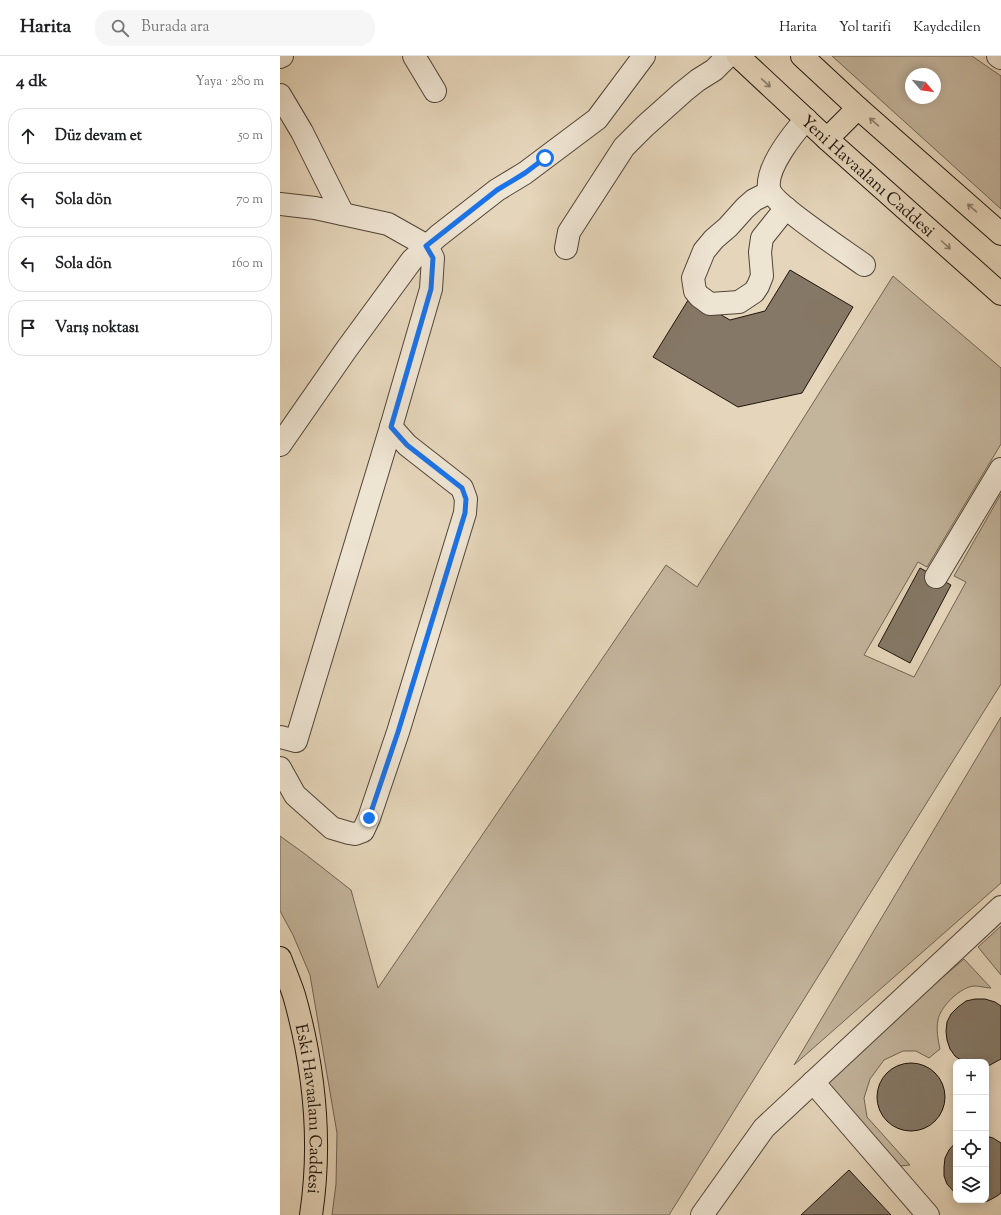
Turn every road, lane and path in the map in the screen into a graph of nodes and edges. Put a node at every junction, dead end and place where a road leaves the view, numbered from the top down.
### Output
1 (414, 56) edge
2 (644, 56) edge
3 (728, 56) edge
4 (738, 56) edge
5 (802, 56) edge
6 (998, 56) edge
7 (1001, 58) edge
8 (435, 91) dead end
9 (280, 95) edge
10 (858, 108) junction
11 (806, 119) junction
12 (827, 139) junction
13 (770, 192) junction
14 (280, 204) edge
15 (786, 208) junction
16 (343, 214) junction
17 (1001, 234) edge
18 (426, 246) junction
19 (566, 248) dead end
20 (864, 265) dead end
21 (1001, 294) edge
22 (391, 427) junction
23 (280, 445) edge
24 (1001, 469) edge
25 (936, 577) dead end
26 (280, 737) edge
27 (280, 768) edge
28 (1001, 907) edge
29 (280, 958) edge
30 (813, 1082) junction
31 (311, 1215) edge
32 (702, 1215) edge
33 (928, 1215) edge

1 - 8 street
2 - 18 street
3 - 19 street
4 -> 11 main road, Yeni Havaalanı Caddesi
5 - 10 main road
6 - 7 street
9 - 16 street
10 - 12 main road
17 -> 10 main road
11 - 12 main road, Yeni Havaalanı Caddesi
11 - 13 street
12 -> 21 main road, Yeni Havaalanı Caddesi
13 - 15 street
13 - 15 street
14 - 16 street
15 - 20 street
16 - 18 street
18 - 22 street
18 - 23 street
22 - 26 street
22 - 27 street
24 - 25 street
28 - 30 street
29 - 31 main road, Eski Havaalanı Caddesi
30 - 32 street
30 - 33 street

